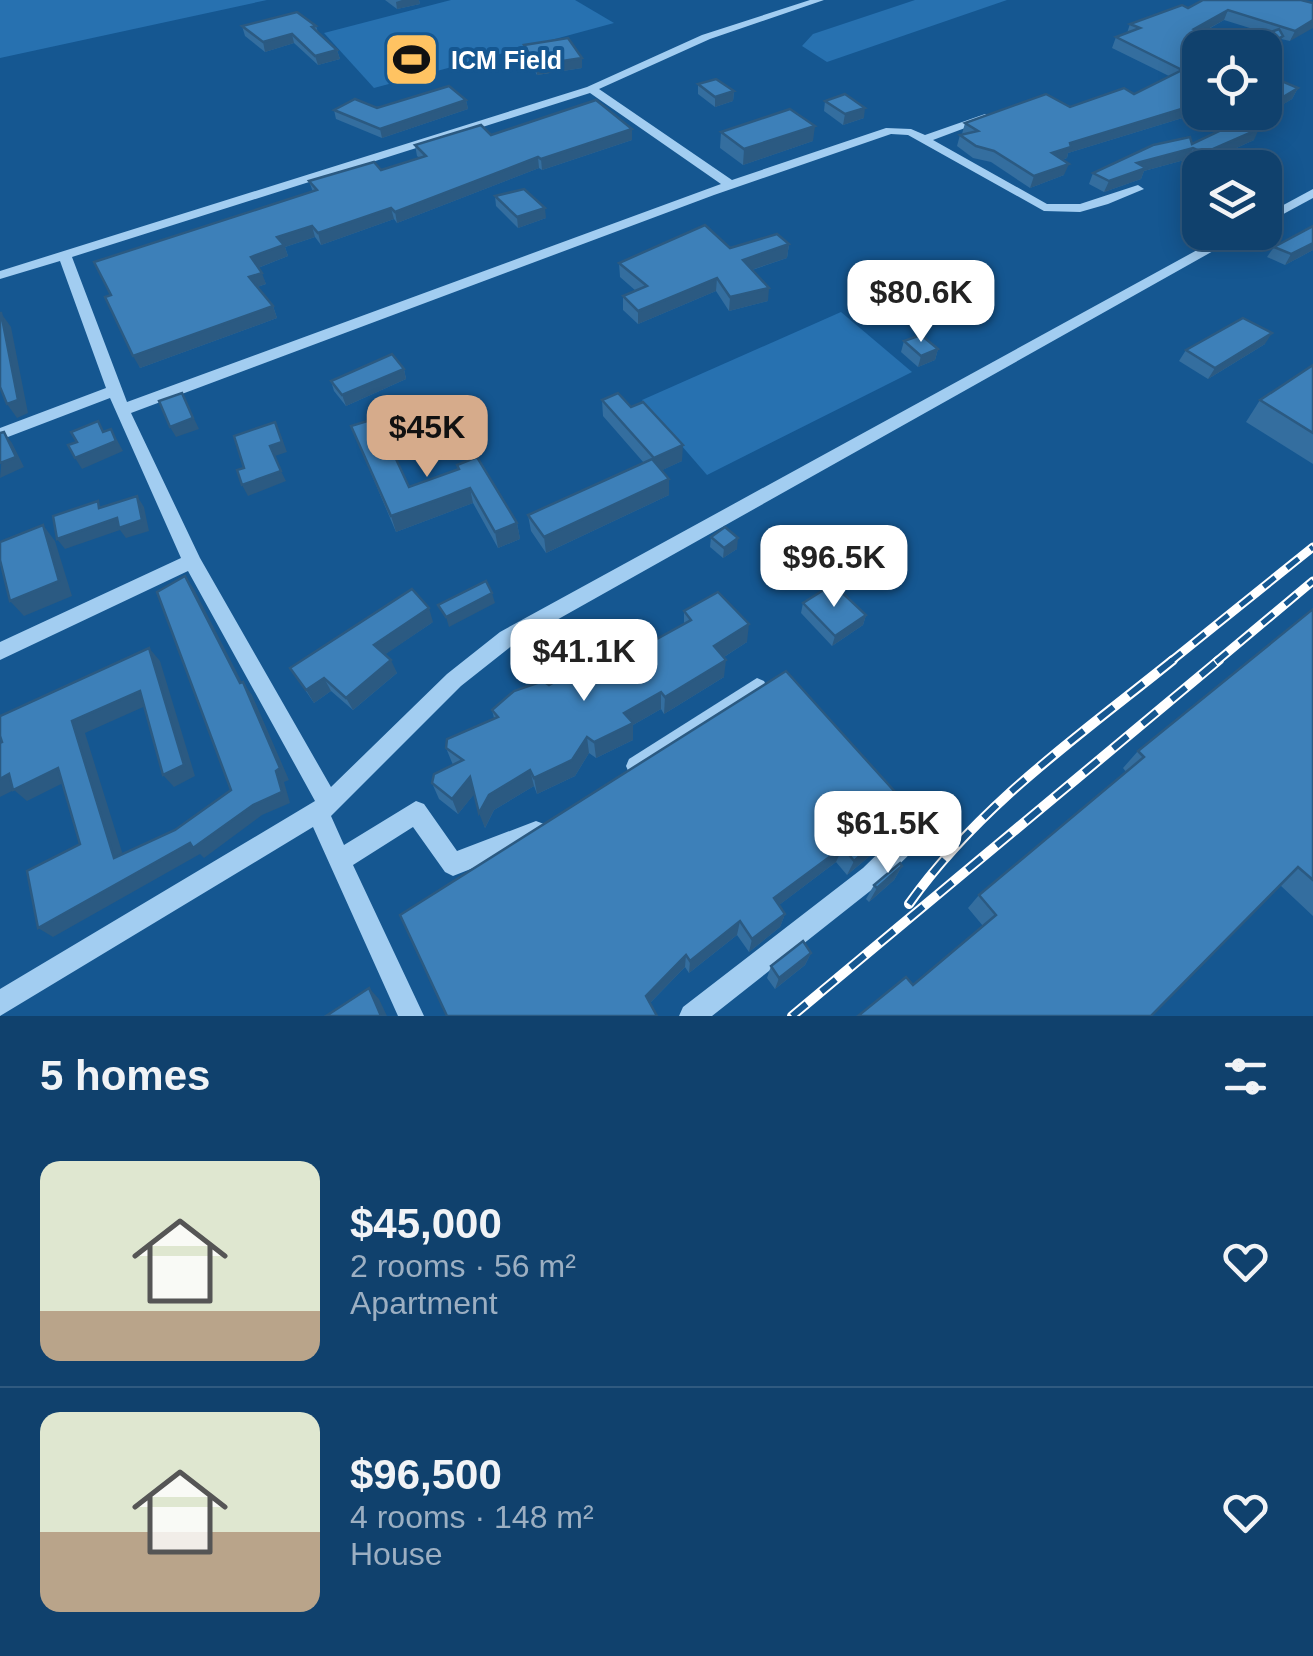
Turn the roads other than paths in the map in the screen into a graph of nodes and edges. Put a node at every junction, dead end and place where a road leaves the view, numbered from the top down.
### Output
1 (819, 0) edge
2 (591, 89) junction
3 (998, 113) edge
4 (925, 140) junction
5 (730, 185) junction
6 (1138, 189) dead end
7 (1313, 194) edge
8 (1282, 211) edge
9 (1208, 250) edge
10 (66, 256) junction
11 (0, 275) edge
12 (115, 390) junction
13 (122, 410) junction
14 (0, 434) edge
15 (192, 561) junction
16 (0, 650) edge
17 (757, 688) edge
18 (610, 784) edge
19 (323, 809) junction
20 (560, 816) edge
21 (908, 840) dead end
22 (339, 861) junction
23 (0, 1002) edge
24 (411, 1016) edge
25 (692, 1016) edge

1 - 2 street
2 - 5 street
2 - 10 street
3 - 4 street
4 - 5 street
4 - 6 street
5 - 13 street
7 - 8 street
9 - 19 street
10 - 11 street
10 - 12 street
12 - 13 street
12 - 14 street
13 - 15 street
15 - 16 street
15 - 19 street
17 - 18 street
19 - 22 street
19 - 23 street
20 - 22 street
21 - 25 street
22 - 24 street

